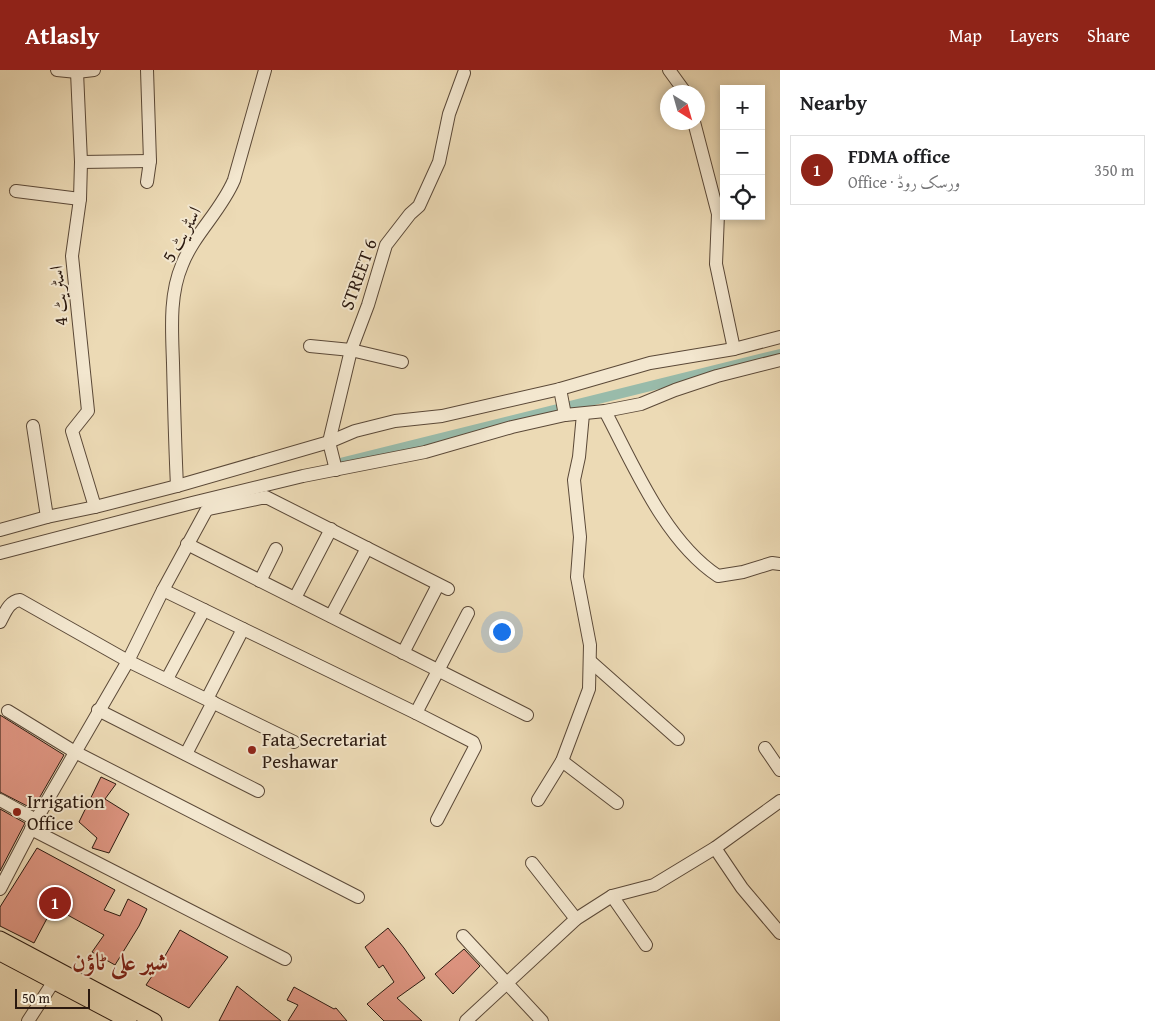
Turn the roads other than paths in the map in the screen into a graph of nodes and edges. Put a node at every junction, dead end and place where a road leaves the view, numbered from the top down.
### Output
1 (57, 70) edge
2 (94, 70) edge
3 (147, 70) edge
4 (265, 70) edge
5 (669, 70) edge
6 (77, 72) junction
7 (464, 73) dead end
8 (680, 85) edge
9 (696, 130) edge
10 (150, 160) junction
11 (81, 162) junction
12 (147, 182) dead end
13 (16, 191) dead end
14 (80, 199) junction
15 (780, 337) edge
16 (764, 341) junction
17 (310, 346) dead end
18 (734, 349) junction
19 (351, 350) junction
20 (402, 362) dead end
21 (773, 362) edge
22 (560, 390) junction
23 (605, 411) junction
24 (583, 414) junction
25 (566, 415) junction
26 (33, 426) dead end
27 (329, 442) junction
28 (336, 470) junction
29 (178, 486) junction
30 (95, 507) junction
31 (47, 517) junction
32 (331, 529) junction
33 (0, 530) edge
34 (187, 544) junction
35 (367, 548) junction
36 (276, 549) dead end
37 (0, 553) edge
38 (780, 564) edge
39 (260, 581) junction
40 (163, 590) junction
41 (295, 598) junction
42 (204, 610) junction
43 (468, 613) dead end
44 (331, 616) junction
45 (0, 622) edge
46 (243, 629) junction
47 (403, 653) junction
48 (128, 661) junction
49 (590, 661) junction
50 (438, 670) junction
51 (167, 679) junction
52 (210, 700) junction
53 (8, 710) dead end
54 (98, 710) junction
55 (416, 713) junction
56 (527, 715) dead end
57 (678, 739) dead end
58 (294, 742) dead end
59 (765, 748) dead end
60 (75, 752) junction
61 (186, 754) junction
62 (562, 761) junction
63 (780, 770) edge
64 (258, 791) dead end
65 (0, 800) edge
66 (538, 800) dead end
67 (780, 801) edge
68 (617, 803) dead end
69 (437, 820) dead end
70 (33, 824) junction
71 (715, 848) junction
72 (532, 863) dead end
73 (0, 889) edge
74 (612, 896) junction
75 (358, 897) dead end
76 (576, 919) junction
77 (780, 933) edge
78 (463, 936) dead end
79 (0, 939) edge
80 (646, 945) dead end
81 (0, 953) edge
82 (285, 959) dead end
83 (54, 981) junction
84 (507, 983) junction
85 (28, 1021) edge
86 (129, 1021) edge
87 (154, 1021) edge
88 (466, 1021) edge
89 (542, 1021) edge

1 - 6 street
2 - 6 street
3 - 10 street
4 - 29 street, اسٹریٹ 5
5 - 8 street
6 - 11 street, اسٹریٹ 4
7 - 19 street, STREET 6
9 - 18 street
10 - 11 street
10 - 12 street
11 - 14 street, اسٹریٹ 4
13 - 14 street
14 - 30 street, اسٹریٹ 4
15 - 16 street
16 - 18 street
16 - 21 street
17 - 19 street
18 - 22 street
19 - 20 street
19 - 27 street, STREET 6
21 - 23 street
22 - 25 street
22 - 27 street
23 - 24 street
23 - 38 street
24 - 25 street
24 - 49 street
25 - 28 street
26 - 31 street
27 - 28 street
27 - 29 street
28 - 37 street
29 - 30 street
30 - 31 street
31 - 33 street
32 - 34 street
32 - 35 street
32 - 41 street
34 - 39 street
34 - 40 street
35 - 44 street
35 - 47 street
36 - 39 street
39 - 41 street
40 - 42 street
40 - 48 street
41 - 44 street
42 - 46 street
42 - 51 street
43 - 50 street
44 - 47 street
45 - 48 street
46 - 52 street
46 - 55 street
47 - 50 street
48 - 51 street
48 - 54 street
49 - 57 street
49 - 62 street
50 - 55 street
50 - 56 street
51 - 52 street
52 - 58 street
52 - 61 street
53 - 60 street
54 - 60 street
54 - 61 street
55 - 69 street
59 - 63 street
60 - 70 street
60 - 75 street
61 - 64 street
62 - 66 street
62 - 68 street
65 - 70 street
67 - 71 street
70 - 73 street
70 - 82 street
71 - 74 street
71 - 77 street
72 - 76 street
74 - 76 street
74 - 80 street
76 - 84 street
78 - 84 street
79 - 87 main road
81 - 83 main road
83 - 85 street
83 - 86 main road
84 - 88 street
84 - 89 street

